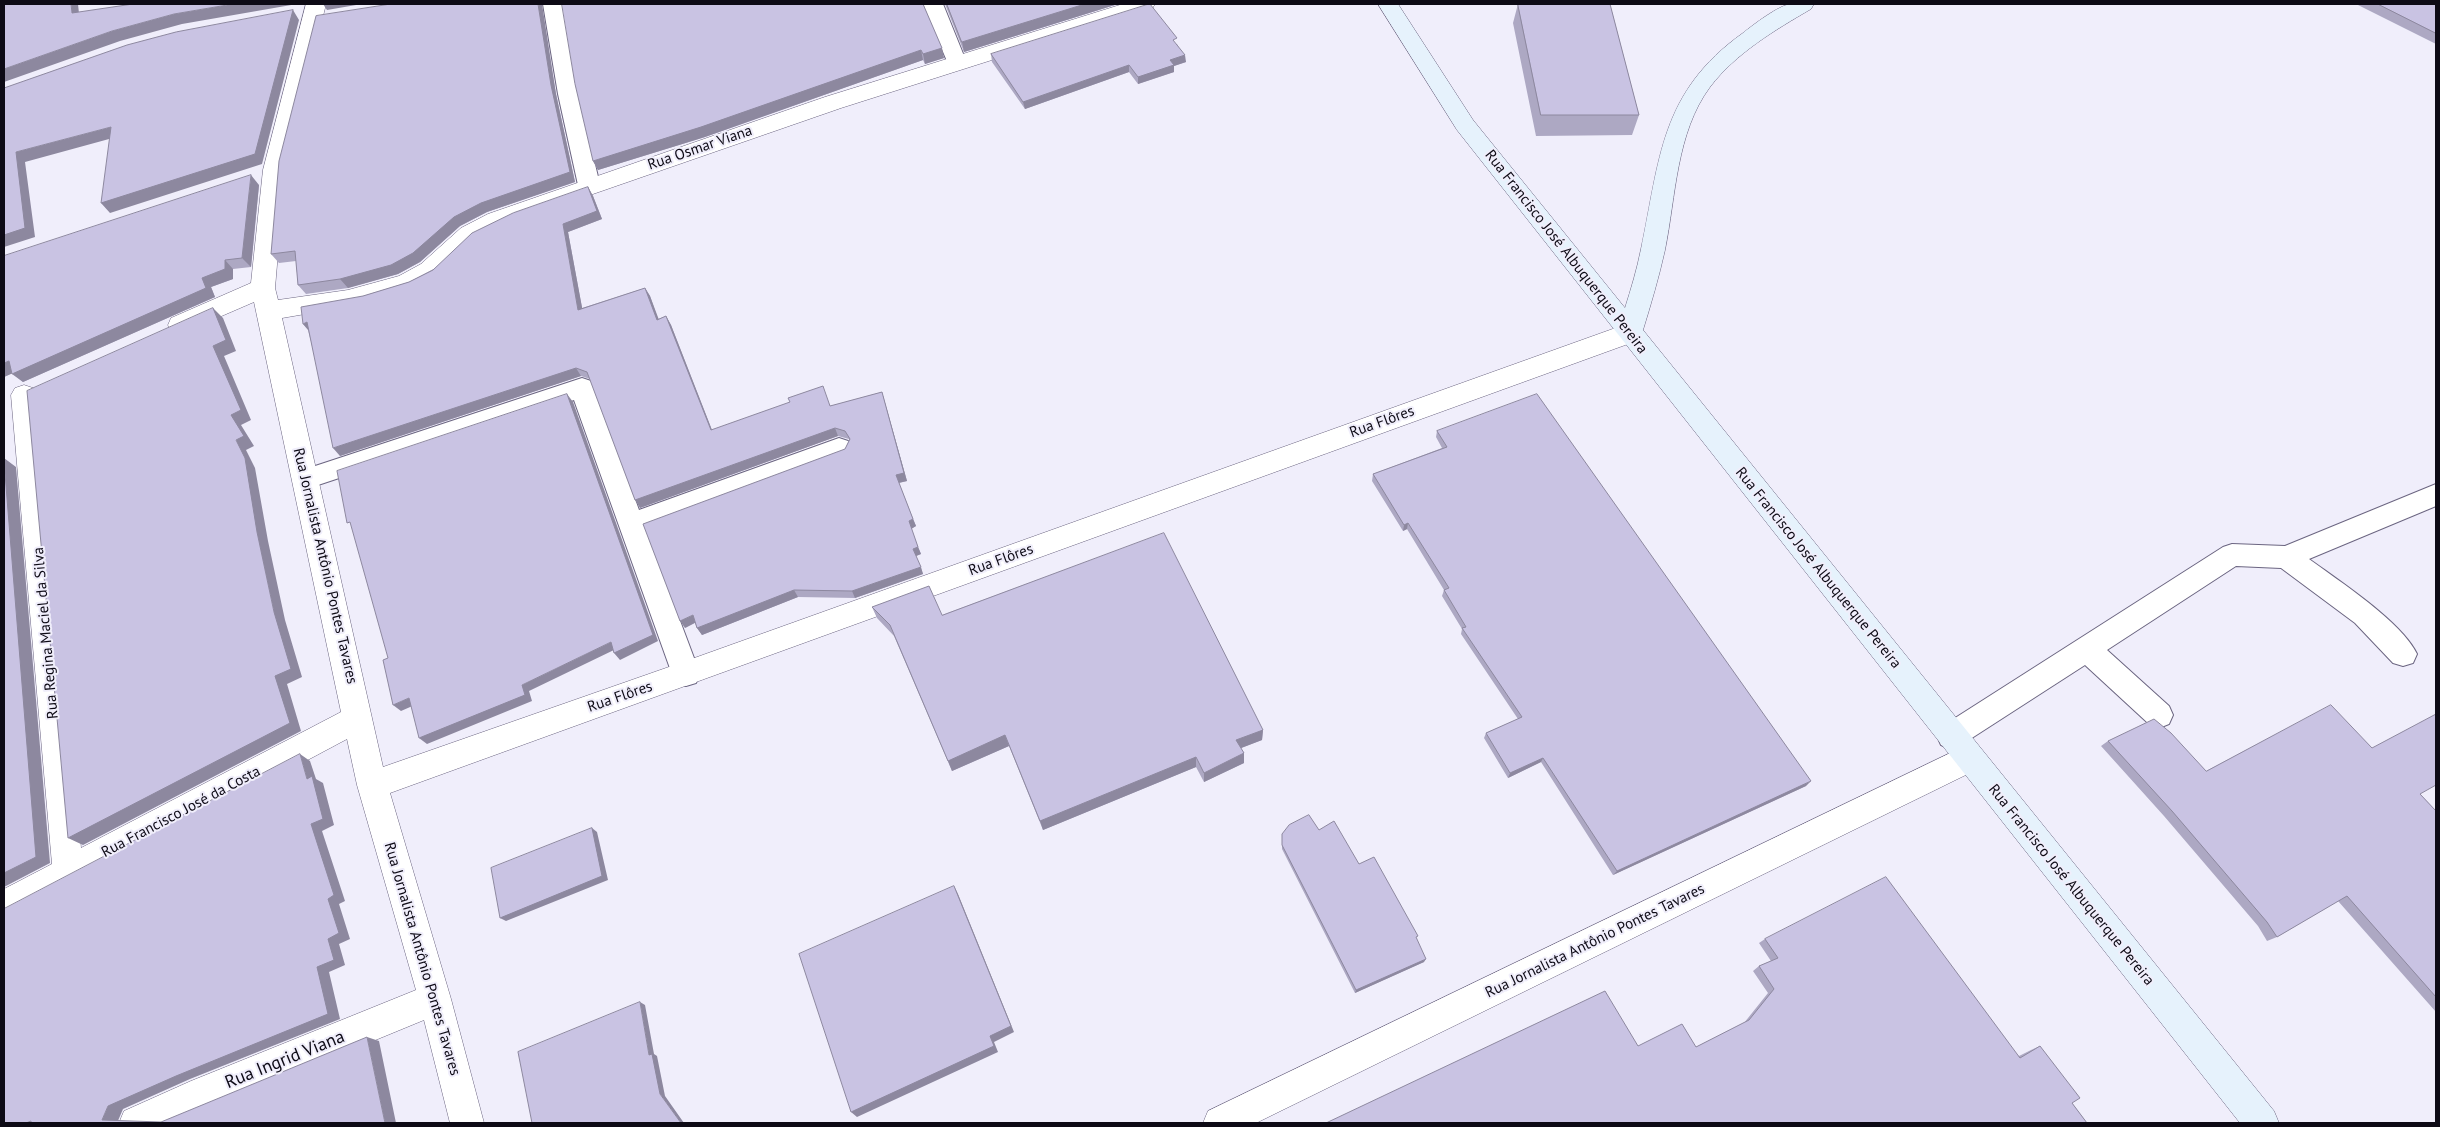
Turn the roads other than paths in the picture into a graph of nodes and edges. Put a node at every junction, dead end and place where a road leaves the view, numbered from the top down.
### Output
1 (553, 4) edge
2 (933, 4) edge
3 (1145, 4) edge
4 (1388, 4) edge
5 (1804, 4) edge
6 (314, 12) edge
7 (956, 61) junction
8 (589, 186) junction
9 (266, 299) junction
10 (1630, 333) junction
11 (157, 335) edge
12 (23, 395) edge
13 (839, 448) dead end
14 (306, 479) junction
15 (2436, 495) edge
16 (632, 524) junction
17 (2286, 557) junction
18 (2087, 649) junction
19 (2403, 654) dead end
20 (686, 674) junction
21 (2159, 714) dead end
22 (359, 718) junction
23 (1960, 747) junction
24 (372, 785) junction
25 (68, 871) junction
26 (4, 906) edge
27 (435, 999) junction
28 (136, 1123) edge
29 (467, 1123) edge
30 (1220, 1123) edge
31 (2262, 1123) edge

1 - 8 lane
2 - 7 lane
3 - 7 street, Rua Osmar Viana
4 - 10 main road, Rua Francisco José Albuquerque Pereira
5 - 10 main road
6 - 9 street, Rua Jornalista Antônio Pontes Tavares
7 - 8 street, Rua Osmar Viana
8 - 9 street, Rua Osmar Viana
9 - 11 street, Rua Osmar Viana
9 - 14 street, Rua Jornalista Antônio Pontes Tavares
10 - 20 street, Rua Flôres
10 - 23 main road, Rua Francisco José Albuquerque Pereira
12 - 25 street, Rua Regina Maciel da Silva
13 - 16 lane
14 - 16 lane
14 - 22 street, Rua Jornalista Antônio Pontes Tavares
15 - 17 lane
16 - 20 lane
17 - 18 lane
17 - 19 lane
18 - 21 lane
18 - 23 lane
20 - 24 street, Rua Flôres
22 - 24 street, Rua Jornalista Antônio Pontes Tavares
22 - 25 street, Rua Francisco José da Costa
23 - 30 street, Rua Jornalista Antônio Pontes Tavares
23 - 31 main road, Rua Francisco José Albuquerque Pereira
24 - 27 street, Rua Jornalista Antônio Pontes Tavares
25 - 26 street, Rua Francisco José da Costa
27 - 28 street, Rua Ingrid Viana
27 - 29 street, Rua Jornalista Antônio Pontes Tavares

